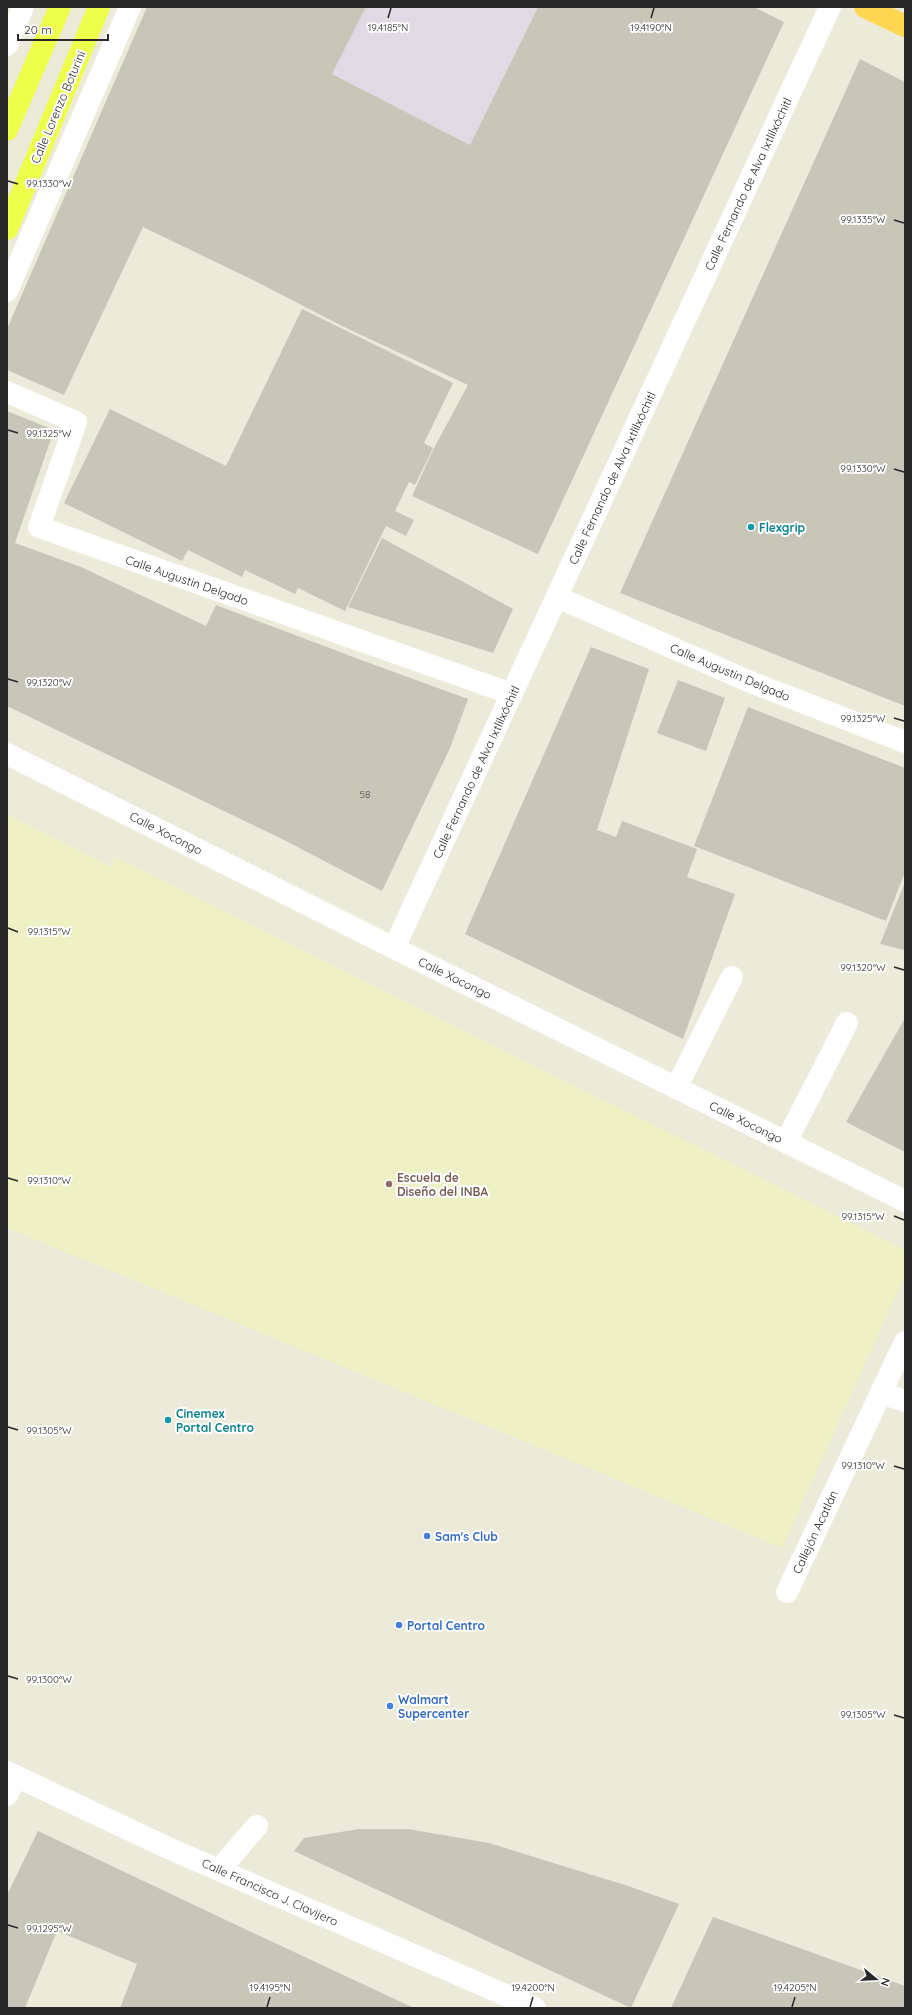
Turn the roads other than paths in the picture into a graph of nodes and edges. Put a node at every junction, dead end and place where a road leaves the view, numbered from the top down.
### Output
1 (23, 7) edge
2 (60, 7) edge
3 (99, 7) edge
4 (130, 7) edge
5 (830, 7) edge
6 (865, 7) edge
7 (905, 26) edge
8 (7, 45) edge
9 (7, 130) edge
10 (7, 229) edge
11 (7, 291) edge
12 (7, 392) edge
13 (557, 597) junction
14 (512, 694) junction
15 (905, 742) edge
16 (7, 754) edge
17 (394, 948) junction
18 (732, 977) dead end
19 (847, 1023) dead end
20 (676, 1088) junction
21 (786, 1142) junction
22 (905, 1201) edge
23 (905, 1342) edge
24 (881, 1393) junction
25 (905, 1401) edge
26 (787, 1592) dead end
27 (10, 1781) edge
28 (257, 1826) dead end
29 (219, 1870) junction
30 (535, 2008) edge

1 - 8 street
2 - 9 main road
3 - 10 main road, Calle Lorenzo Boturini
4 - 11 street
5 - 13 street, Calle Fernando de Alva Ixtlilxóchitl
6 - 7 highway
12 - 14 street, Calle Augustin Delgado
13 - 14 street, Calle Fernando de Alva Ixtlilxóchitl
13 - 15 street, Calle Augustin Delgado
14 - 17 street, Calle Fernando de Alva Ixtlilxóchitl
16 - 17 street, Calle Xocongo
17 - 20 street, Calle Xocongo
18 - 20 street
19 - 21 street
20 - 21 street, Calle Xocongo
21 - 22 street, Calle Xocongo
23 - 24 street, Callejón Acatlán
24 - 25 street
24 - 26 street, Callejón Acatlán
27 - 29 street, Calle Francisco J. Clavijero
28 - 29 street
29 - 30 street, Calle Francisco J. Clavijero

